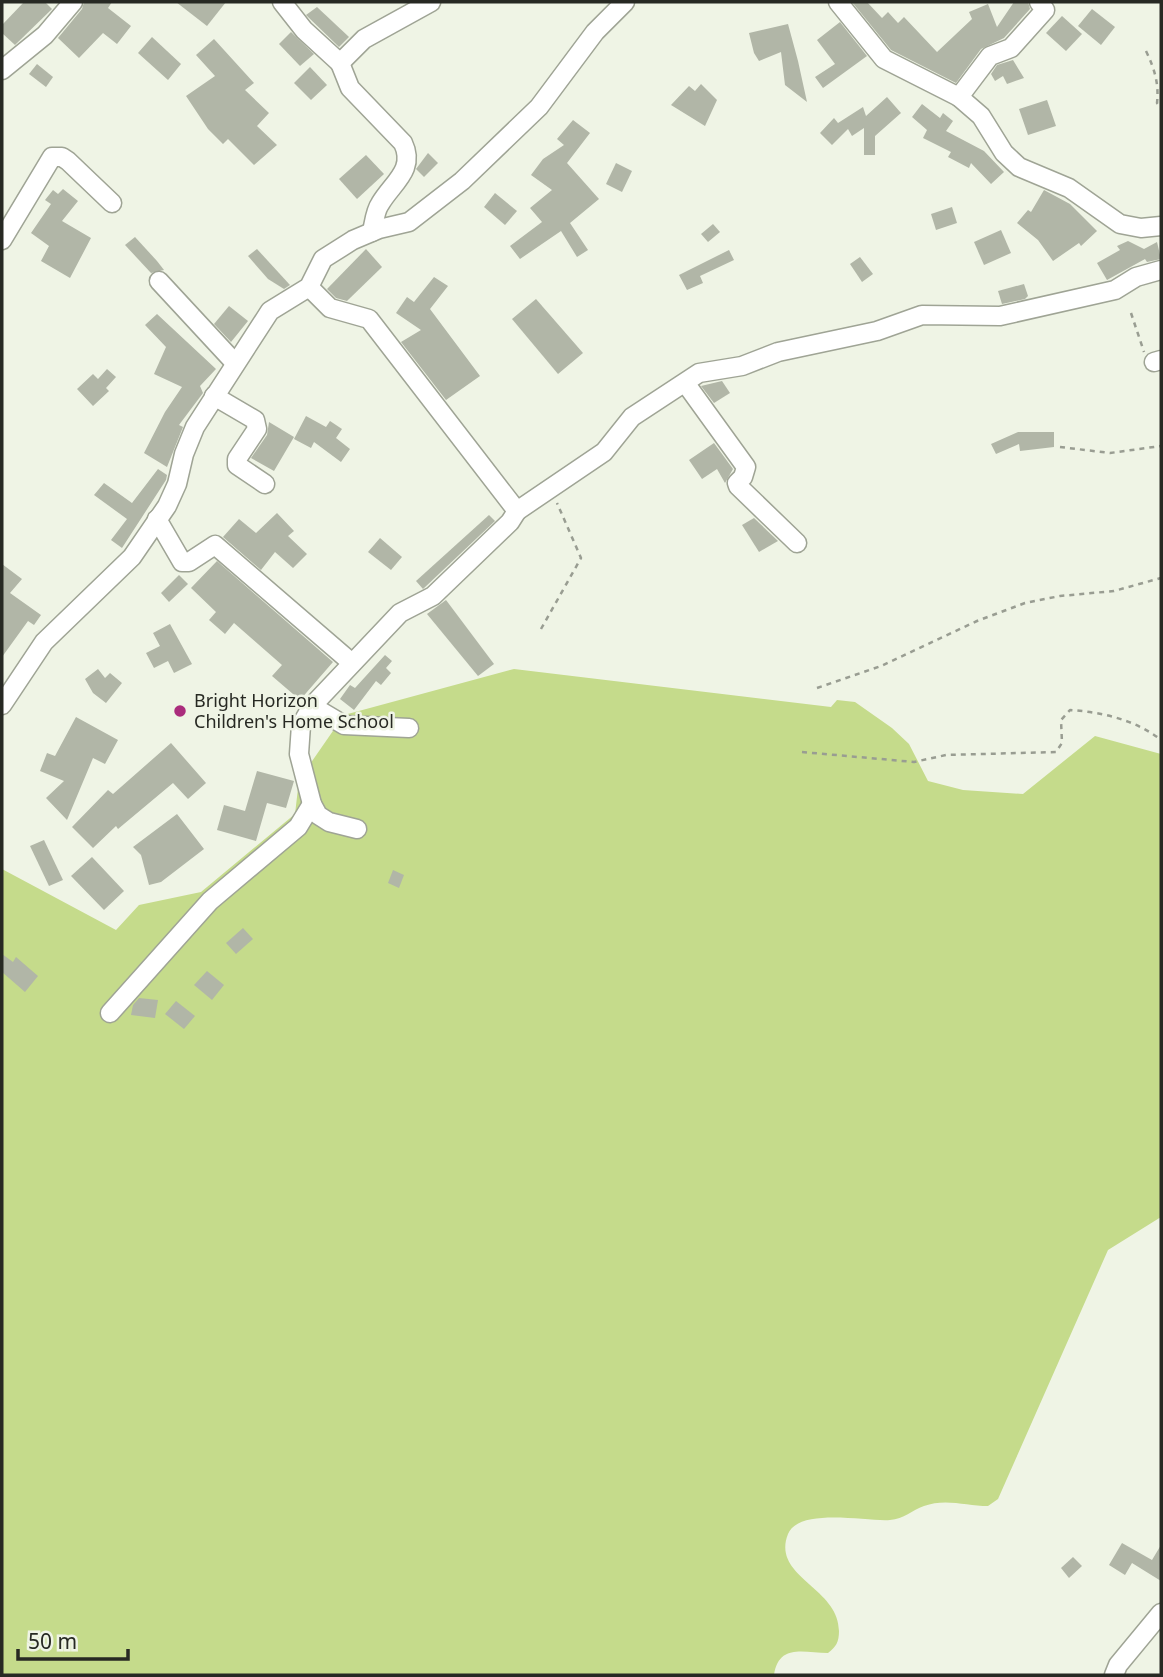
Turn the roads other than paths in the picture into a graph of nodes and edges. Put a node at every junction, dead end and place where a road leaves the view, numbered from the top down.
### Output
1 (73, 2) edge
2 (282, 2) edge
3 (431, 2) edge
4 (625, 2) edge
5 (838, 2) edge
6 (1039, 2) edge
7 (340, 63) junction
8 (2, 71) edge
9 (958, 97) junction
10 (112, 203) dead end
11 (1161, 226) edge
12 (376, 230) junction
13 (2, 240) edge
14 (1161, 270) edge
15 (159, 281) dead end
16 (309, 287) junction
17 (235, 363) junction
18 (686, 384) junction
19 (214, 396) junction
20 (265, 484) dead end
21 (517, 511) junction
22 (157, 519) junction
23 (797, 543) dead end
24 (352, 663) junction
25 (2, 705) edge
26 (312, 706) junction
27 (409, 728) dead end
28 (312, 804) junction
29 (357, 829) dead end
30 (110, 1013) dead end
31 (1161, 1613) edge
32 (1114, 1675) edge

1 - 8 street
2 - 7 street
3 - 7 street
4 - 12 street
5 - 9 street
6 - 9 street
7 - 12 street
9 - 11 street
10 - 13 street
12 - 16 street
14 - 18 street
15 - 17 street
16 - 17 street
16 - 21 street
17 - 19 street
18 - 21 street
18 - 23 street
19 - 20 street
19 - 22 street
21 - 24 street
22 - 24 street
22 - 25 street
24 - 26 street
26 - 27 street
26 - 28 street
28 - 29 street
28 - 30 street
31 - 32 street

